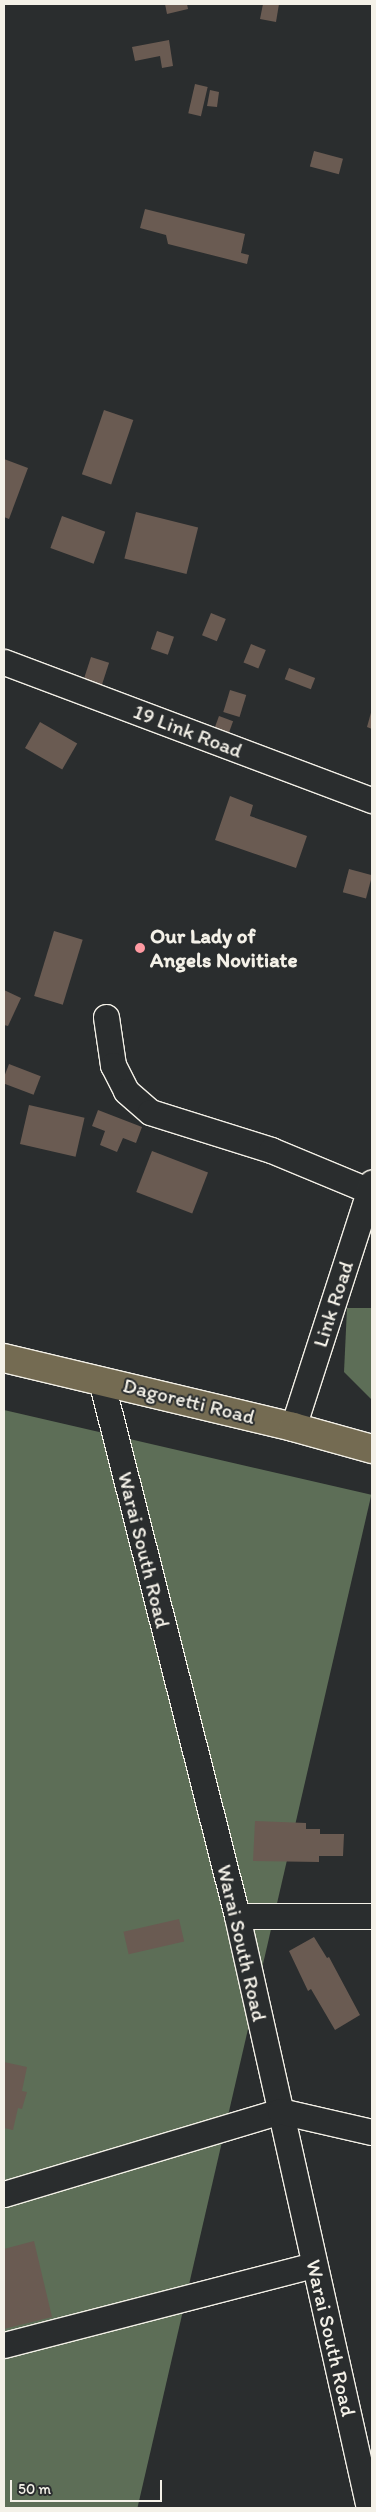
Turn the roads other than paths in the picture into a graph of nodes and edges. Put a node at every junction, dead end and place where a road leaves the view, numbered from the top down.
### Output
1 (4, 662) edge
2 (372, 800) edge
3 (106, 1017) dead end
4 (371, 1186) edge
5 (4, 1358) edge
6 (102, 1380) junction
7 (293, 1426) junction
8 (372, 1449) edge
9 (237, 1916) junction
10 (372, 1916) edge
11 (280, 2111) junction
12 (372, 2132) edge
13 (4, 2194) edge
14 (314, 2265) junction
15 (4, 2345) edge
16 (369, 2508) edge

1 - 2 street, 19 Link Road
3 - 4 street
4 - 7 street, Link Road
5 - 6 main road, Dagoretti Road
6 - 7 main road, Dagoretti Road
6 - 9 street, Warai South Road
7 - 8 main road, Dagoretti Road
9 - 10 street
9 - 11 street, Warai South Road
11 - 12 street
11 - 13 street
11 - 14 street, Warai South Road
14 - 15 street
14 - 16 street, Warai South Road

